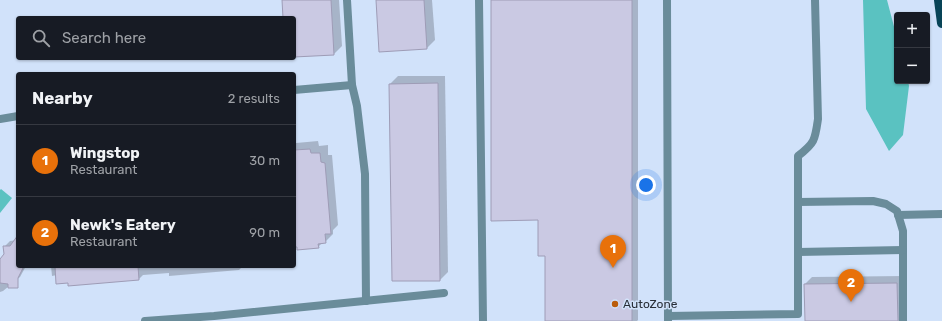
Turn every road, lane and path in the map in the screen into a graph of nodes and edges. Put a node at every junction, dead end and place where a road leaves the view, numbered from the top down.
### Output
1 (347, 0) edge
2 (479, 0) edge
3 (667, 0) edge
4 (816, 0) edge
5 (938, 0) edge
6 (942, 23) edge
7 (352, 85) junction
8 (296, 90) edge
9 (16, 116) edge
10 (0, 119) edge
11 (798, 202) junction
12 (942, 214) edge
13 (898, 215) junction
14 (903, 250) junction
15 (798, 252) junction
16 (444, 293) dead end
17 (366, 301) junction
18 (668, 319) edge
19 (145, 321) edge
20 (483, 321) edge
21 (904, 321) edge

1 - 7 lane
2 - 20 lane
3 - 18 lane
4 - 11 lane
5 - 6 main road
7 - 8 lane
7 - 17 lane
9 - 10 lane
11 - 13 lane
11 - 15 lane
12 - 13 lane
13 - 14 lane
14 - 15 lane
14 - 21 lane
15 - 18 lane
16 - 17 lane
17 - 19 lane

